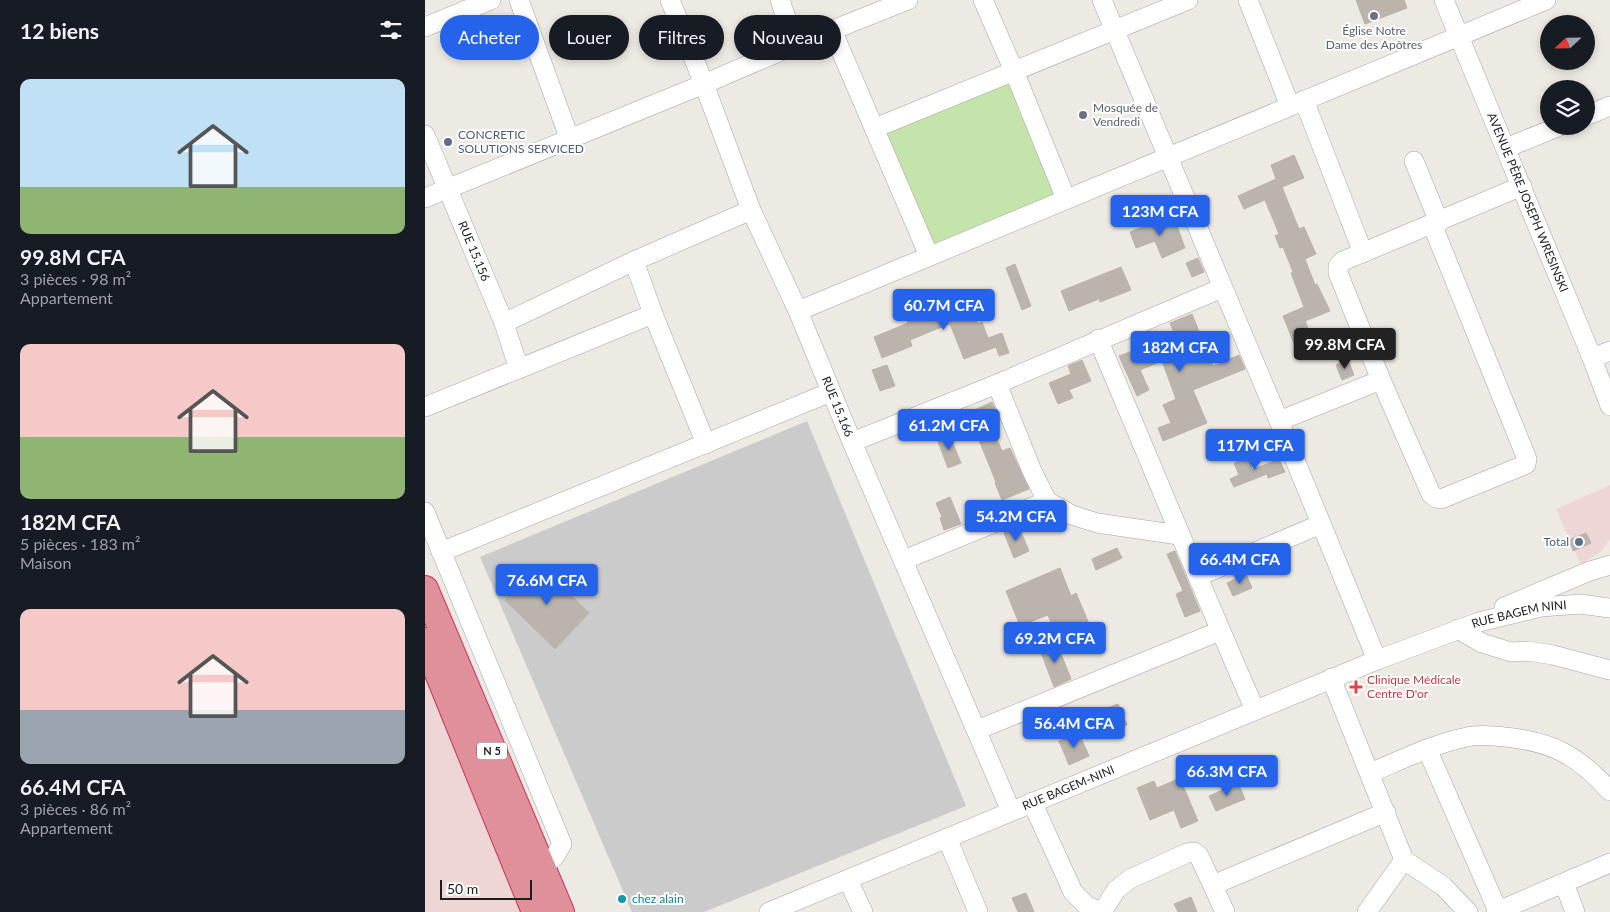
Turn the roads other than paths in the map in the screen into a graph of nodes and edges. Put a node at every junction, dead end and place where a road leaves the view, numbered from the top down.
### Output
1 (519, 0) edge
2 (670, 0) edge
3 (780, 0) edge
4 (908, 0) edge
5 (983, 0) edge
6 (1102, 0) edge
7 (1188, 0) edge
8 (1248, 0) edge
9 (1445, 0) edge
10 (1546, 0) edge
11 (485, 1) edge
12 (785, 15) edge
13 (841, 26) edge
14 (425, 27) edge
15 (1115, 30) junction
16 (1459, 36) junction
17 (841, 51) edge
18 (759, 60) edge
19 (1014, 71) junction
20 (704, 84) junction
21 (1297, 103) junction
22 (1610, 106) edge
23 (1595, 112) edge
24 (875, 128) junction
25 (1540, 134) edge
26 (425, 135) edge
27 (570, 140) junction
28 (1506, 148) junction
29 (1168, 157) junction
30 (1414, 161) dead end
31 (1522, 186) junction
32 (447, 189) junction
33 (425, 198) edge
34 (1066, 199) junction
35 (751, 210) junction
36 (1436, 223) junction
37 (1363, 253) junction
38 (929, 256) junction
39 (634, 261) junction
40 (1222, 288) junction
41 (798, 311) junction
42 (653, 314) junction
43 (504, 323) junction
44 (1098, 339) junction
45 (1610, 351) edge
46 (1592, 358) junction
47 (519, 369) junction
48 (1381, 380) junction
49 (997, 384) junction
50 (831, 392) junction
51 (1610, 406) edge
52 (425, 407) edge
53 (1279, 421) junction
54 (852, 442) junction
55 (706, 444) junction
56 (1047, 501) junction
57 (425, 512) edge
58 (1321, 524) junction
59 (1179, 534) junction
60 (441, 552) junction
61 (904, 560) junction
62 (1610, 565) edge
63 (1199, 576) junction
64 (425, 589) edge
65 (1610, 608) edge
66 (1479, 622) junction
67 (1458, 630) junction
68 (1220, 631) junction
69 (425, 641) edge
70 (1377, 660) junction
71 (1610, 670) edge
72 (1331, 678) junction
73 (1255, 710) junction
74 (977, 730) junction
75 (1427, 749) junction
76 (1370, 773) junction
77 (1610, 791) edge
78 (1032, 802) junction
79 (1011, 811) junction
80 (1386, 812) junction
81 (947, 838) junction
82 (1404, 860) junction
83 (1610, 863) edge
84 (545, 876) junction
85 (848, 880) junction
86 (1564, 883) junction
87 (1213, 885) junction
88 (535, 912) edge
89 (561, 912) edge
90 (569, 912) edge
91 (769, 912) edge
92 (863, 912) edge
93 (978, 912) edge
94 (1102, 912) edge
95 (1225, 912) edge
96 (1367, 912) edge
97 (1468, 912) edge
98 (1497, 912) edge
99 (1575, 912) edge

1 - 27 street
2 - 20 street, RUE 15.166
3 - 12 street
4 - 13 street
5 - 19 street
6 - 15 street
7 - 15 street
8 - 21 street
9 - 16 street, AVENUE PÈRE JOSEPH WRESINSKI
10 - 16 street
11 - 14 street
15 - 19 street
15 - 29 street
16 - 21 street
16 - 28 street, AVENUE PÈRE JOSEPH WRESINSKI
17 - 24 street
18 - 20 street
19 - 24 street
19 - 34 street
20 - 27 street
20 - 35 street, RUE 15.166
21 - 29 street
21 - 37 street
22 - 23 street
24 - 38 street
25 - 28 street
26 - 32 street, RUE 15.156
27 - 32 street
28 - 31 street, AVENUE PÈRE JOSEPH WRESINSKI
29 - 34 street
29 - 40 street
30 - 36 street
31 - 36 street
31 - 46 street, AVENUE PÈRE JOSEPH WRESINSKI
32 - 33 street
32 - 43 street, RUE 15.156
34 - 38 street
35 - 39 street
35 - 41 street, RUE 15.166
36 - 37 street
36 - 48 street
37 - 48 street
38 - 41 street
39 - 42 street
39 - 43 street
40 - 44 street
40 - 53 street
41 - 50 street, RUE 15.166
42 - 47 street
42 - 55 street
43 - 47 street, RUE 15.156
44 - 49 street
44 - 59 street
45 - 46 street
46 - 51 street, AVENUE PÈRE JOSEPH WRESINSKI
47 - 52 street
48 - 53 street
49 - 54 street
49 - 56 street
50 - 54 street, RUE 15.166
50 - 55 street
53 - 58 street
54 - 61 street, RUE 15.166
55 - 60 street
56 - 59 street
56 - 61 street
57 - 60 street
58 - 63 street
58 - 70 street
59 - 63 street
60 - 84 street
61 - 74 street, RUE 15.166
62 - 66 street, RUE BAGEM NINI
63 - 68 street
64 - 84 highway, N 5
65 - 66 street, RUE BAGEM NINI
66 - 67 street, RUE BAGEM-NINI
67 - 70 street, RUE BAGEM-NINI
67 - 71 street
68 - 73 street
68 - 74 street
69 - 88 highway, N 5
70 - 72 street, RUE BAGEM-NINI
72 - 73 street, RUE BAGEM-NINI
72 - 76 street
73 - 78 street, RUE BAGEM-NINI
74 - 79 street, RUE 15.166
75 - 76 street
75 - 77 street
75 - 98 street
76 - 80 street
78 - 79 street, RUE BAGEM-NINI
78 - 94 street
79 - 81 street, RUE BAGEM-NINI
80 - 82 street
80 - 87 street
81 - 85 street, RUE BAGEM-NINI
81 - 93 street
82 - 96 street
82 - 97 street
83 - 86 street
84 - 89 highway, N 5
84 - 90 highway
85 - 91 street, RUE BAGEM-NINI
85 - 92 street
86 - 98 street
86 - 99 street
87 - 94 street
87 - 95 street

